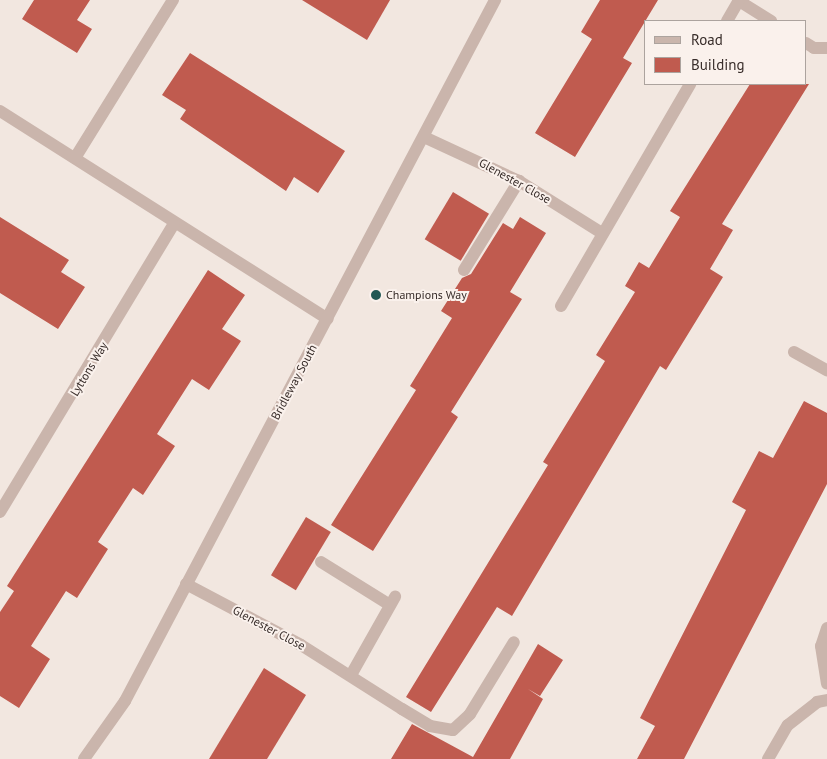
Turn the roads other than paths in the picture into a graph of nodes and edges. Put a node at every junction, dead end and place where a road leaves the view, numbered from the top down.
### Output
1 (173, 0) edge
2 (495, 0) edge
3 (739, 1) edge
4 (728, 20) edge
5 (769, 20) edge
6 (807, 44) edge
7 (827, 48) edge
8 (689, 85) edge
9 (0, 112) edge
10 (424, 137) junction
11 (75, 158) junction
12 (519, 181) junction
13 (174, 224) junction
14 (602, 233) junction
15 (464, 270) dead end
16 (561, 306) dead end
17 (328, 319) junction
18 (794, 352) dead end
19 (827, 370) edge
20 (0, 512) edge
21 (321, 562) dead end
22 (186, 584) junction
23 (827, 628) edge
24 (514, 642) dead end
25 (350, 675) junction
26 (827, 684) edge
27 (827, 700) edge
28 (84, 759) edge
29 (768, 759) edge

1 - 11 street
2 - 10 street, Bridleway South
3 - 4 street
3 - 5 street
6 - 7 street
8 - 14 street
9 - 11 street
10 - 12 street, Glenester Close
10 - 17 street, Bridleway South
11 - 13 street
12 - 14 street, Glenester Close
12 - 15 street
13 - 17 street
13 - 20 street, Lyttons Way
14 - 16 street
17 - 22 street, Bridleway South
18 - 19 street
21 - 25 street
22 - 25 street, Glenester Close
22 - 28 street, Bridleway South
23 - 26 street
24 - 25 street, Glenester Close
27 - 29 street

